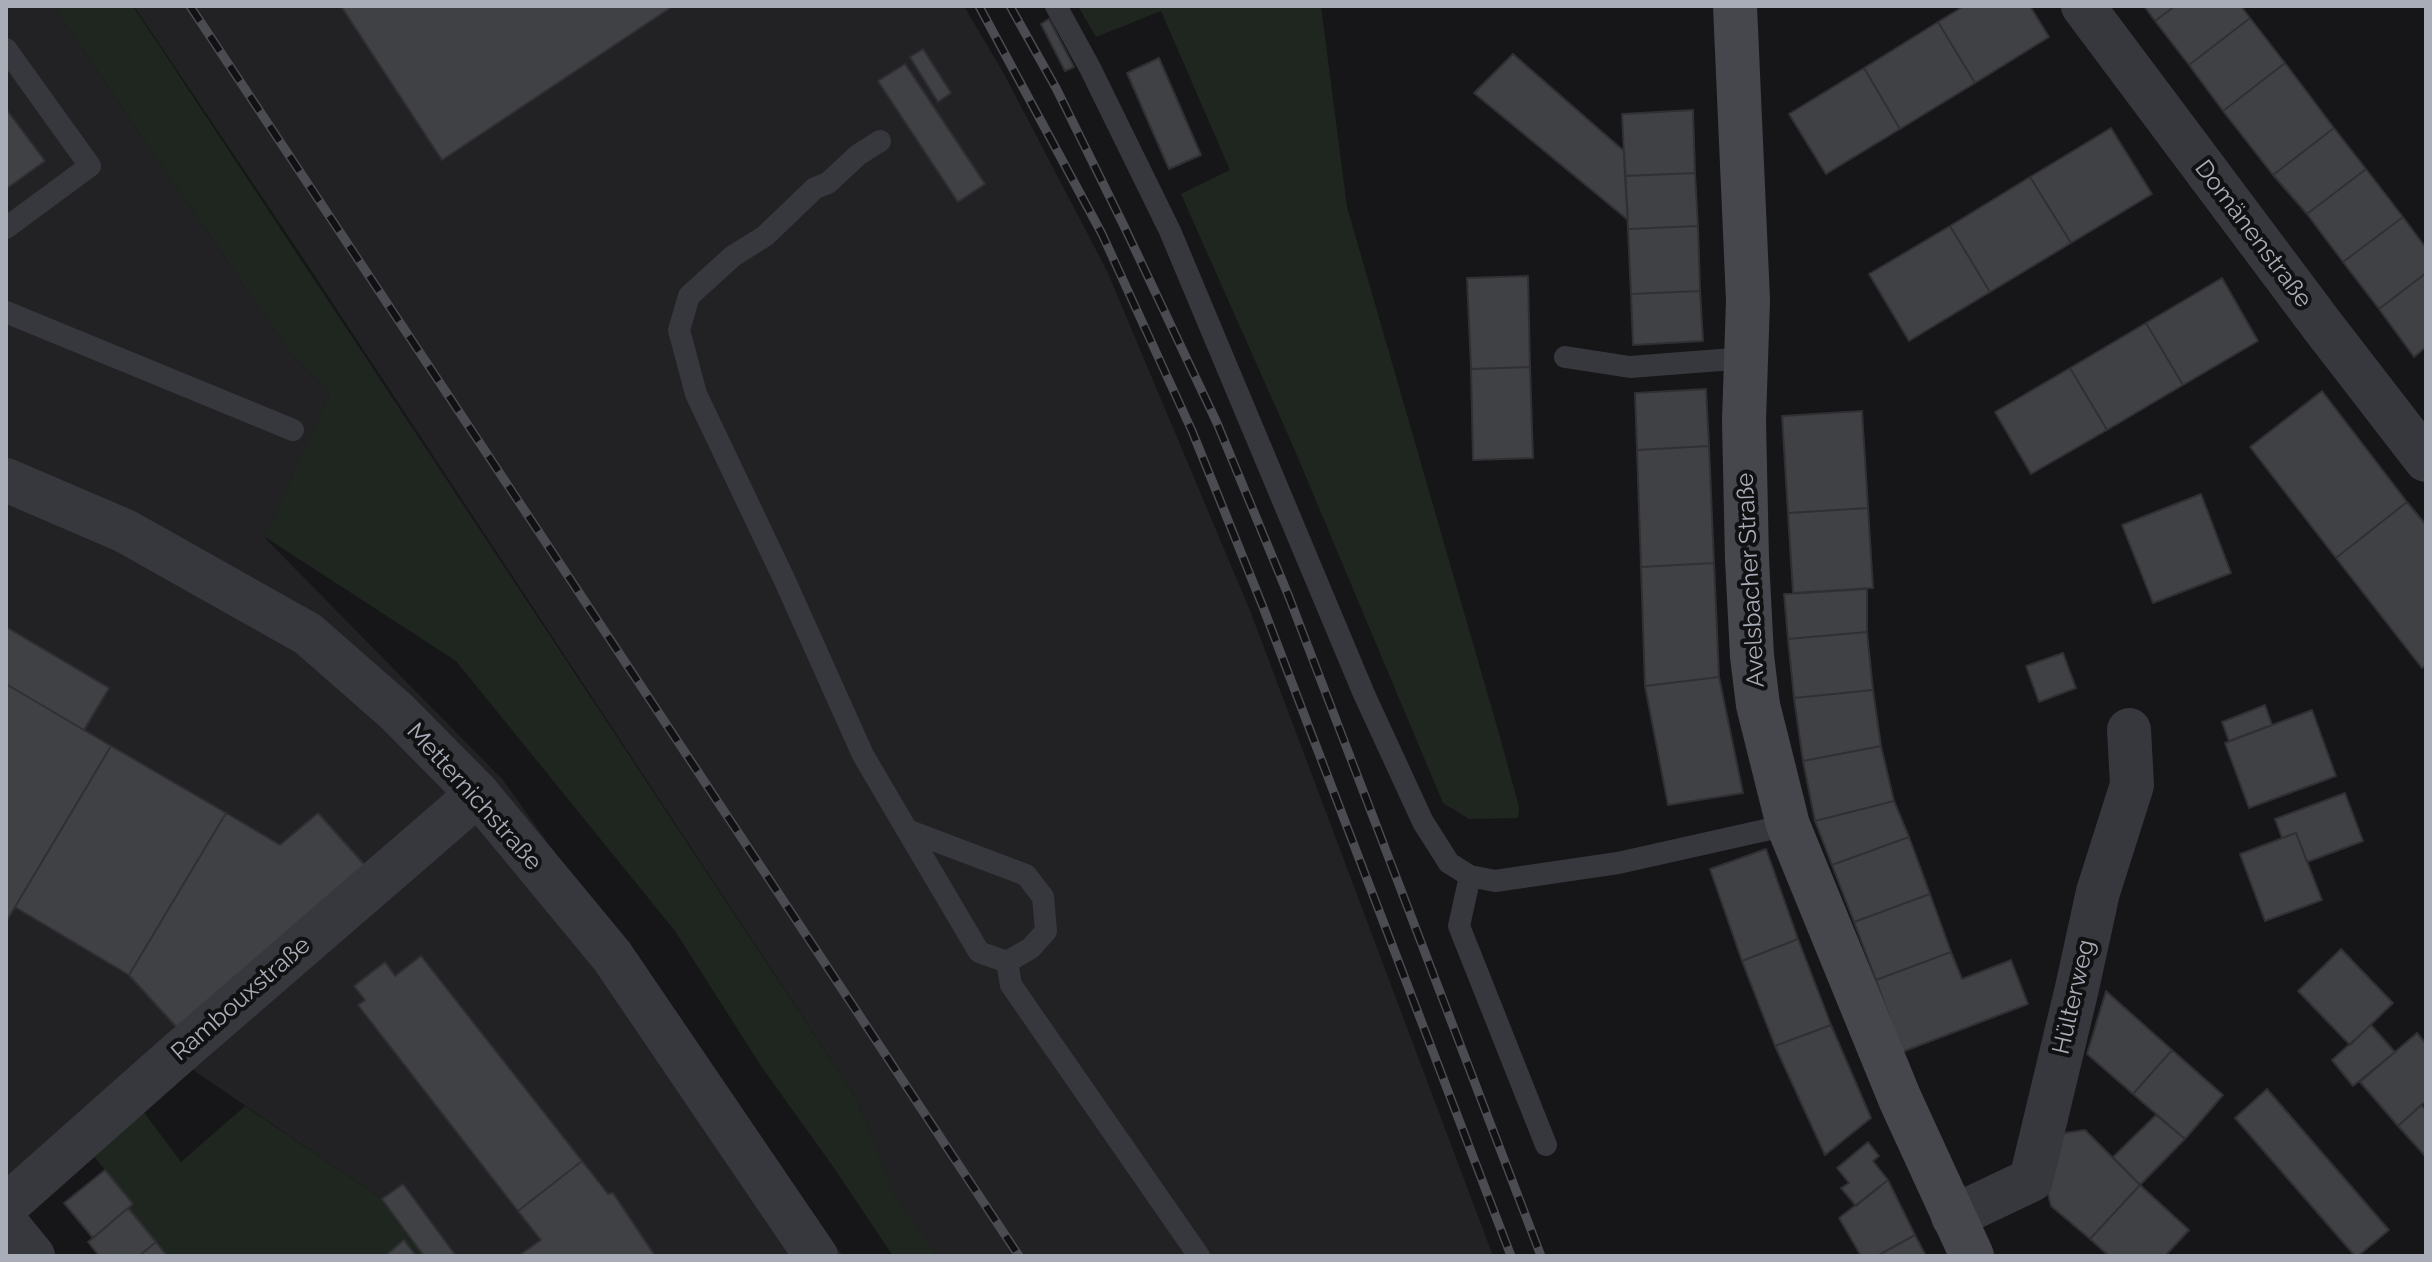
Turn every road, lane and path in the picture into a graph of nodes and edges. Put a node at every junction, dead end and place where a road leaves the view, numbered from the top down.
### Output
1 (1056, 6) edge
2 (1735, 6) edge
3 (2083, 6) edge
4 (6, 49) edge
5 (880, 141) dead end
6 (6, 228) edge
7 (6, 312) edge
8 (1565, 357) dead end
9 (1746, 358) junction
10 (293, 430) dead end
11 (2426, 460) edge
12 (6, 480) edge
13 (2129, 730) dead end
14 (478, 794) junction
15 (1788, 825) junction
16 (907, 830) junction
17 (1470, 876) junction
18 (1007, 962) junction
19 (1546, 1145) dead end
20 (6, 1206) edge
21 (1953, 1217) junction
22 (6, 1223) edge
23 (33, 1256) edge
24 (816, 1256) edge
25 (1199, 1256) edge
26 (1972, 1256) edge

1 - 17 lane
2 - 9 main road, Avelsbacher Straße
3 - 11 street, Domänenstraße
4 - 6 lane
5 - 16 lane
7 - 10 lane
8 - 9 lane
9 - 15 main road, Avelsbacher Straße
12 - 14 street, Metternichstraße
13 - 21 street, Hülterweg
14 - 20 street, Rambouxstraße
14 - 24 street, Metternichstraße
15 - 17 lane
15 - 21 main road, Avelsbacher Straße
16 - 18 lane
16 - 18 lane
17 - 19 lane
18 - 25 lane
21 - 26 main road, Avelsbacher Straße
22 - 23 street

